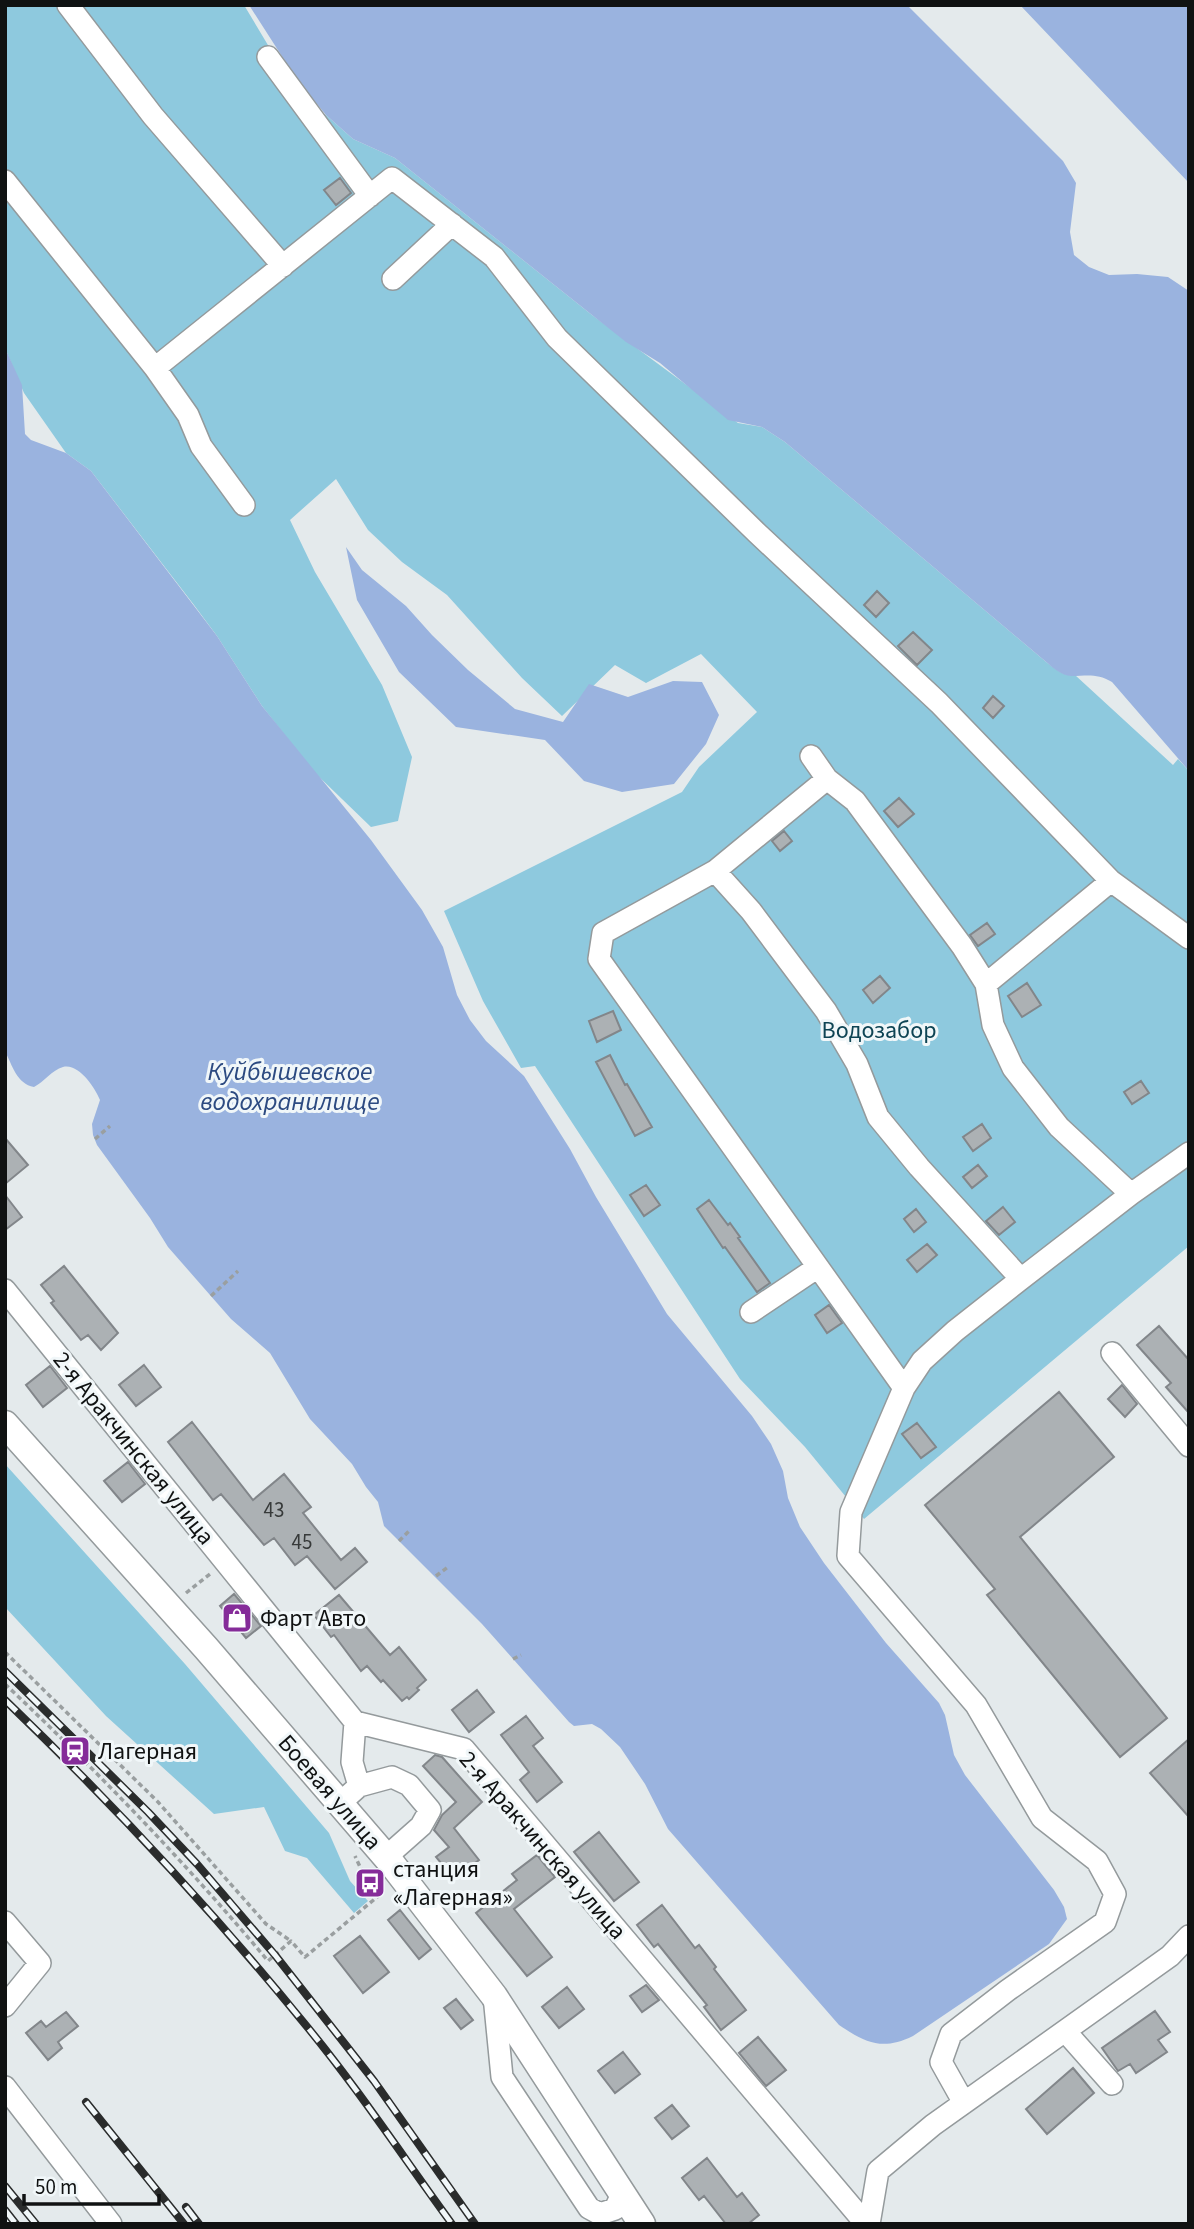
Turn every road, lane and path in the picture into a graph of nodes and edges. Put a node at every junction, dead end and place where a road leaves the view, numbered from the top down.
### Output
1 (68, 5) edge
2 (268, 57) dead end
3 (5, 181) edge
4 (370, 195) junction
5 (452, 224) junction
6 (283, 266) junction
7 (393, 279) dead end
8 (155, 368) junction
9 (244, 505) dead end
10 (811, 756) dead end
11 (827, 779) junction
12 (715, 871) junction
13 (1111, 881) junction
14 (1189, 938) edge
15 (986, 984) junction
16 (110, 1126) dead end
17 (95, 1139) dead end
18 (1189, 1153) edge
19 (1131, 1194) junction
20 (818, 1267) junction
21 (238, 1270) dead end
22 (1021, 1279) junction
23 (212, 1296) dead end
24 (8, 1298) edge
25 (751, 1312) dead end
26 (1112, 1353) dead end
27 (904, 1388) junction
28 (5, 1424) edge
29 (1189, 1446) edge
30 (411, 1529) dead end
31 (399, 1541) dead end
32 (225, 1561) junction
33 (448, 1567) dead end
34 (436, 1576) dead end
35 (169, 1606) junction
36 (5, 1652) edge
37 (521, 1655) dead end
38 (513, 1659) dead end
39 (5, 1684) edge
40 (355, 1722) junction
41 (349, 1795) junction
42 (386, 1857) junction
43 (382, 1893) dead end
44 (5, 1922) edge
45 (1189, 1936) edge
46 (291, 1941) junction
47 (494, 1996) junction
48 (5, 2006) edge
49 (1065, 2031) junction
50 (1112, 2084) dead end
51 (5, 2087) edge
52 (964, 2103) junction
53 (623, 2192) junction
54 (111, 2224) edge
55 (642, 2224) edge
56 (867, 2224) edge

1 - 6 street
2 - 4 street
3 - 8 street
4 - 5 street
4 - 6 street
5 - 7 street
5 - 13 street
6 - 8 street
8 - 9 street
10 - 11 street
11 - 12 street
11 - 15 street
12 - 20 street
12 - 22 street
13 - 14 street
13 - 15 street
15 - 19 street
16 - 17 path
18 - 19 street
19 - 22 street
20 - 25 street
20 - 27 street
21 - 23 path
22 - 27 street
24 - 32 street, 2-я Аракчинская улица
26 - 29 street
27 - 52 street
28 - 35 main road, Боевая улица
30 - 31 path
32 - 35 path
32 - 40 street, 2-я Аракчинская улица
33 - 34 path
35 - 41 main road, Боевая улица
36 - 46 path
37 - 38 path
39 - 46 path
40 - 41 street
40 - 56 street, 2-я Аракчинская улица
41 - 42 main road, Боевая улица
41 - 42 street
42 - 47 main road, Боевая улица
43 - 46 path
44 - 48 street
45 - 49 street
47 - 53 main road, Боевая улица
47 - 53 street
49 - 50 street
49 - 52 street
51 - 54 street
52 - 56 street
53 - 55 main road, Боевая улица

